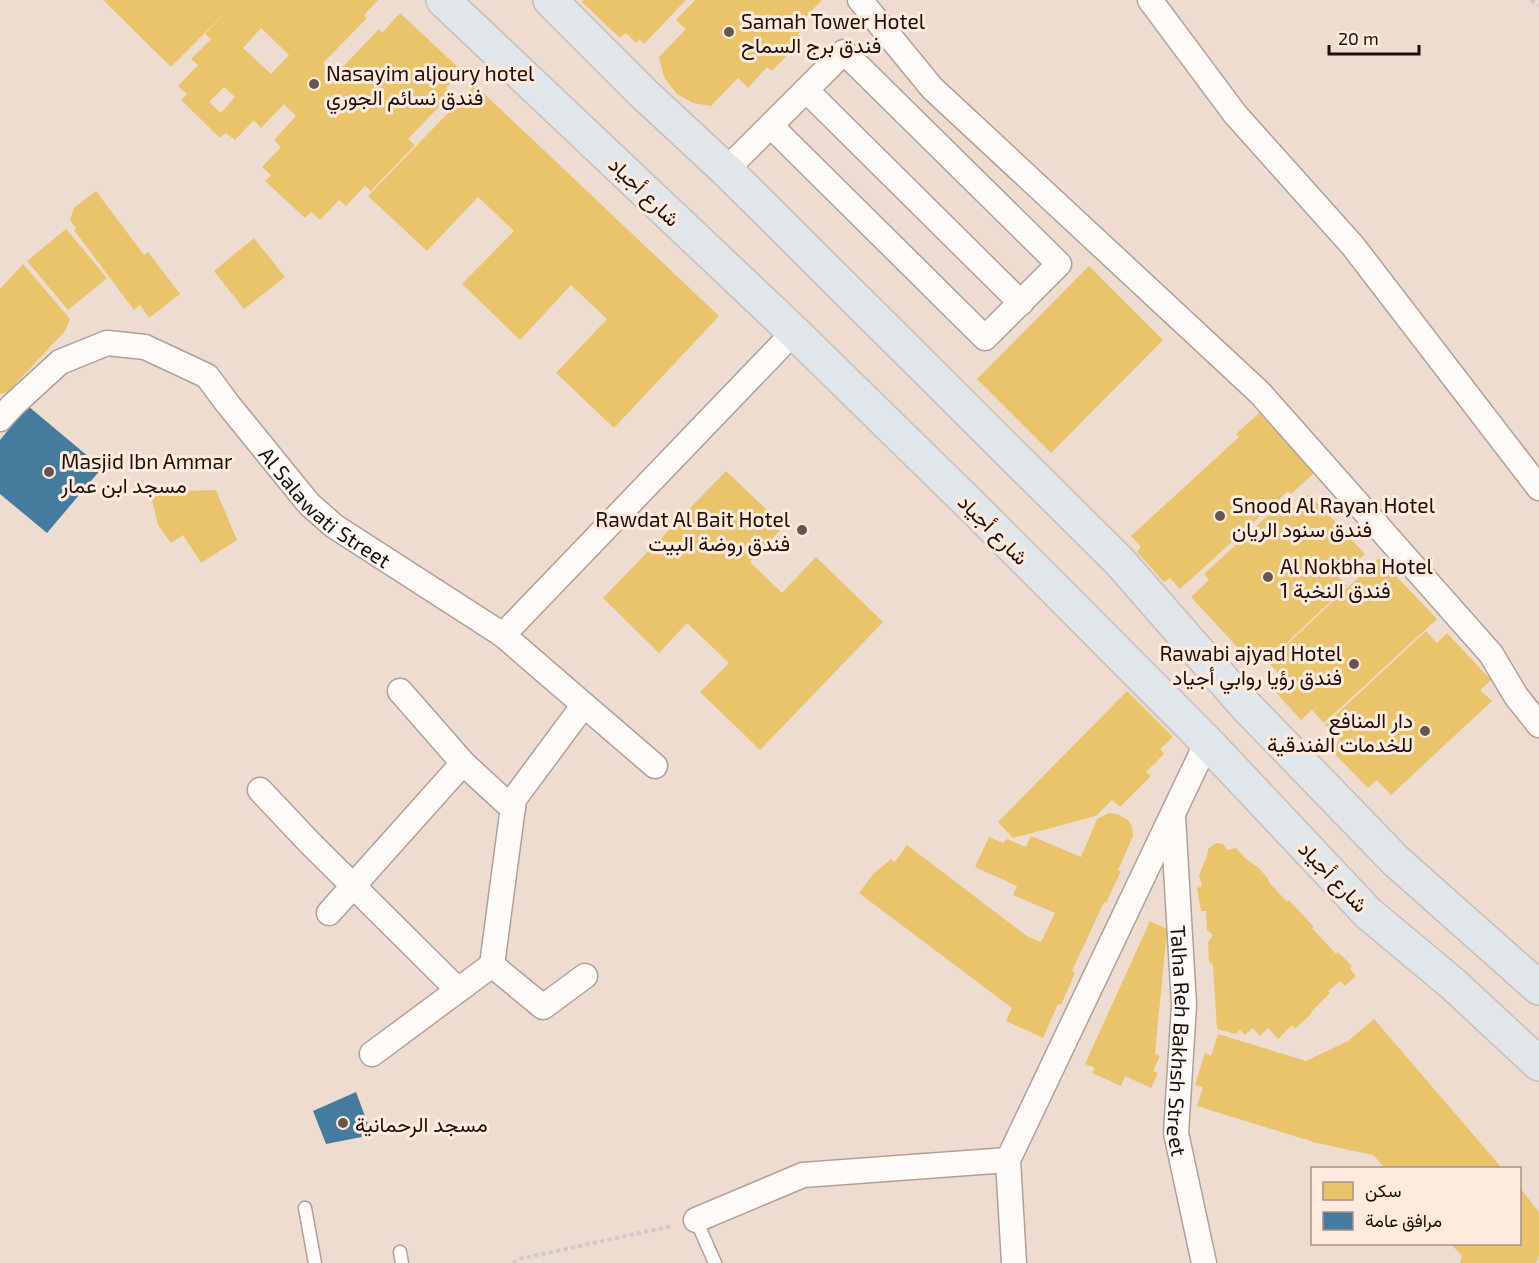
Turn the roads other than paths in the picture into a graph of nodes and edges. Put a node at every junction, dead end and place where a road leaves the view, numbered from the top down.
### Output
1 (443, 0) edge
2 (550, 0) edge
3 (860, 0) edge
4 (1150, 0) edge
5 (806, 90) junction
6 (771, 126) junction
7 (726, 170) junction
8 (1021, 303) junction
9 (794, 332) junction
10 (0, 419) edge
11 (1539, 489) edge
12 (503, 635) junction
13 (400, 691) dead end
14 (583, 706) junction
15 (1539, 725) edge
16 (1207, 742) junction
17 (463, 763) junction
18 (655, 766) dead end
19 (260, 790) dead end
20 (513, 809) junction
21 (1173, 815) junction
22 (353, 885) junction
23 (329, 913) dead end
24 (492, 965) junction
25 (585, 976) dead end
26 (1539, 988) edge
27 (458, 990) junction
28 (372, 1054) dead end
29 (1539, 1064) edge
30 (1008, 1160) junction
31 (305, 1208) dead end
32 (696, 1221) joint
33 (315, 1263) edge
34 (714, 1263) edge
35 (1014, 1263) edge
36 (1204, 1263) edge

1 - 9 main road, شارع أجياد
2 - 7 main road
3 - 15 street
4 - 11 street
5 - 6 street
5 - 8 street
5 - 8 street
6 - 7 street
6 - 8 street
7 - 26 main road
9 - 12 street
9 - 16 main road, شارع أجياد
10 - 12 street, Al Salawati Street
12 - 14 street, Al Salawati Street
13 - 17 street
14 - 18 street, Al Salawati Street
14 - 20 street
16 - 21 street
16 - 29 main road, شارع أجياد
17 - 20 street
17 - 22 street
19 - 22 street
20 - 24 street
21 - 30 street
21 - 36 street, Talha Reh Bakhsh Street
22 - 23 street
22 - 27 street
24 - 25 street
24 - 27 street
27 - 28 street
30 - 32 street
30 - 35 street
31 - 33 lane
32 - 34 lane

